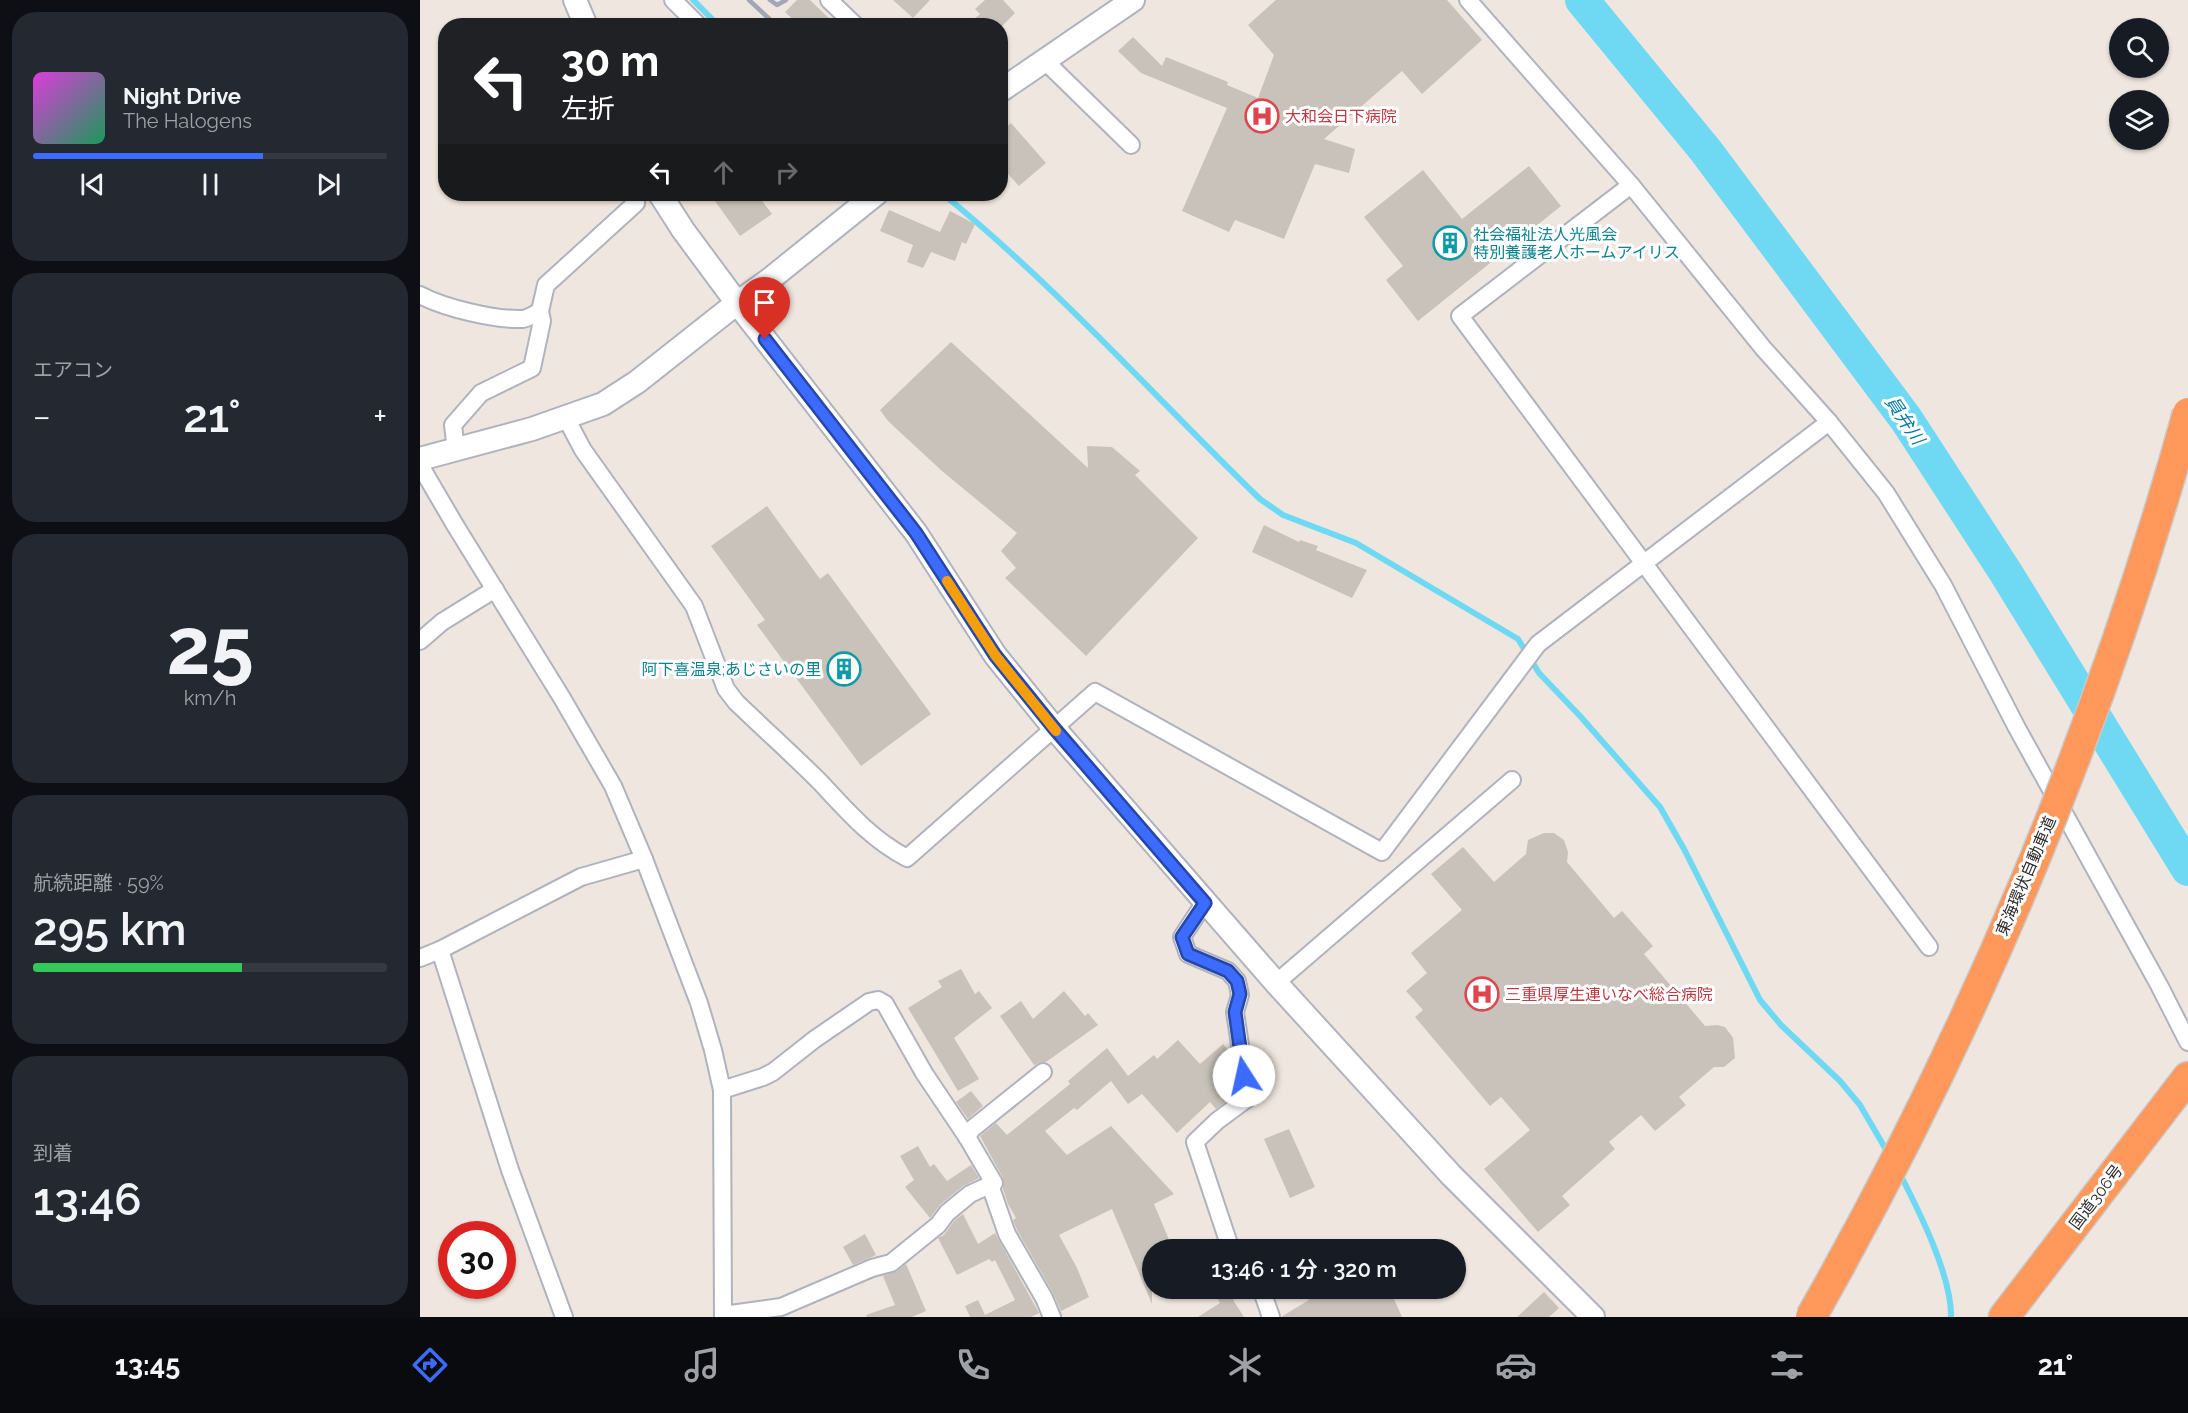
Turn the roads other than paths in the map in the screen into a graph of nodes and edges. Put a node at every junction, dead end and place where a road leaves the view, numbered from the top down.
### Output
1 (575, 0) edge
2 (673, 0) edge
3 (829, 0) edge
4 (1133, 0) edge
5 (1468, 0) edge
6 (583, 18) edge
7 (691, 18) edge
8 (848, 18) edge
9 (1045, 61) junction
10 (1008, 86) edge
11 (1131, 145) dead end
12 (1631, 185) junction
13 (636, 201) edge
14 (664, 201) edge
15 (865, 201) edge
16 (420, 295) edge
17 (737, 303) junction
18 (540, 311) junction
19 (2188, 413) edge
20 (566, 418) junction
21 (1829, 422) junction
22 (456, 450) junction
23 (420, 459) edge
24 (1644, 564) junction
25 (495, 589) junction
26 (420, 641) edge
27 (1054, 728) junction
28 (1512, 780) dead end
29 (644, 859) junction
30 (1205, 903) junction
31 (1929, 946) dead end
32 (440, 950) junction
33 (420, 958) edge
34 (1276, 983) junction
35 (2188, 1042) edge
36 (1043, 1072) dead end
37 (2188, 1077) edge
38 (722, 1090) junction
39 (967, 1137) junction
40 (990, 1185) junction
41 (1227, 1239) edge
42 (1265, 1299) edge
43 (2012, 1306) edge
44 (723, 1316) edge
45 (564, 1317) edge
46 (1052, 1317) edge
47 (1271, 1317) edge
48 (1593, 1317) edge
49 (1811, 1317) edge

1 - 6 street
2 - 7 street
3 - 8 street
4 - 9 street
5 - 12 street
9 - 10 street
9 - 11 street
12 - 21 street
12 - 24 street
13 - 18 street
14 - 17 street
15 - 17 street
16 - 18 street
17 - 20 street
17 - 27 street
18 - 22 street
19 - 49 highway, 東海環状自動車道, bridge
20 - 22 street
20 - 27 street
21 - 24 street
21 - 35 street
22 - 23 street
23 - 25 street
24 - 27 street
24 - 31 street
25 - 26 street
25 - 29 street
27 - 30 street
28 - 34 street
29 - 32 street
29 - 38 street
30 - 34 street
30 - 41 street
32 - 33 street
32 - 45 street
34 - 48 street
36 - 39 street
37 - 43 highway, 国道306号
38 - 39 street
38 - 44 street
39 - 40 street
40 - 44 street
40 - 46 street
42 - 47 street

